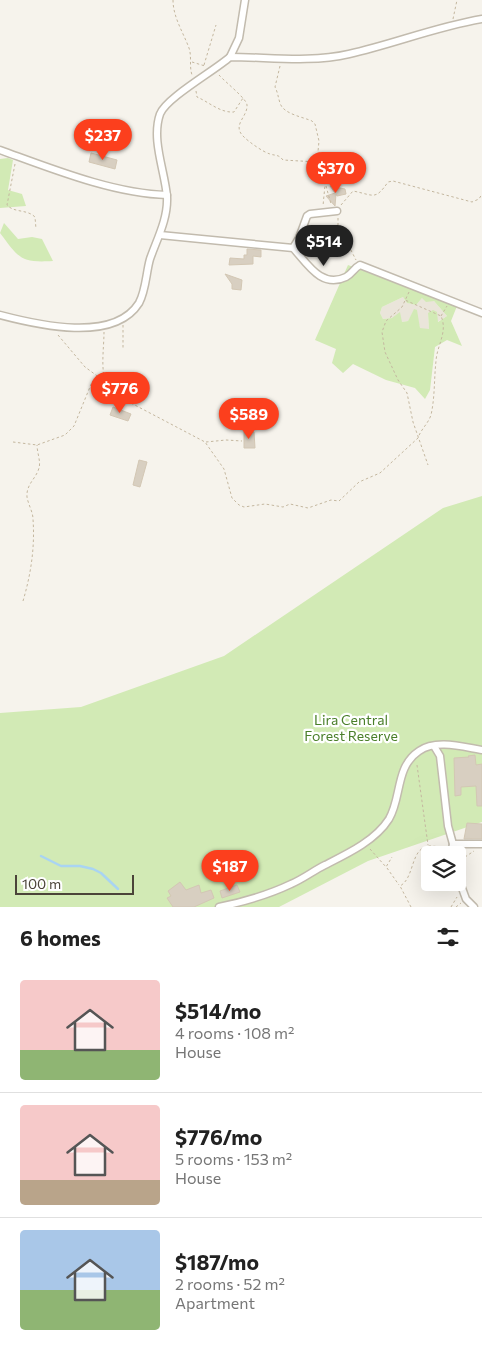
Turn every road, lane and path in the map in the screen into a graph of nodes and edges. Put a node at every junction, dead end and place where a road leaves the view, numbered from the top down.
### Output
1 (173, 0) edge
2 (245, 0) edge
3 (457, 0) edge
4 (482, 19) edge
5 (452, 24) junction
6 (216, 25) dead end
7 (230, 57) junction
8 (283, 58) junction
9 (192, 62) junction
10 (204, 66) junction
11 (215, 70) junction
12 (203, 78) junction
13 (195, 82) junction
14 (243, 98) junction
15 (0, 150) edge
16 (16, 156) junction
17 (318, 162) junction
18 (325, 185) junction
19 (482, 194) edge
20 (167, 195) junction
21 (337, 211) junction
22 (322, 212) junction
23 (36, 229) dead end
24 (160, 235) junction
25 (293, 248) junction
26 (358, 265) junction
27 (412, 285) junction
28 (405, 300) junction
29 (451, 300) junction
30 (482, 314) edge
31 (0, 315) edge
32 (441, 316) junction
33 (122, 319) junction
34 (50, 324) junction
35 (104, 327) junction
36 (123, 348) dead end
37 (104, 373) junction
38 (98, 377) junction
39 (106, 386) junction
40 (418, 438) junction
41 (242, 441) dead end
42 (13, 442) dead end
43 (205, 442) junction
44 (37, 445) junction
45 (428, 465) dead end
46 (23, 601) dead end
47 (449, 744) junction
48 (434, 746) junction
49 (482, 750) edge
50 (440, 756) junction
51 (417, 765) dead end
52 (365, 843) junction
53 (463, 844) joint
54 (482, 844) edge
55 (428, 846) edge
56 (451, 846) edge
57 (458, 846) edge
58 (421, 850) edge
59 (392, 857) dead end
60 (386, 867) junction
61 (400, 886) junction
62 (463, 891) edge
63 (453, 905) dead end
64 (219, 907) edge
65 (411, 907) edge
66 (451, 907) edge
67 (474, 907) edge

1 - 9 path
2 - 7 street
3 - 5 path
4 - 5 street
5 - 8 street
6 - 10 path
7 - 8 street
7 - 11 street
8 - 17 path
9 - 10 path
9 - 13 path
10 - 11 path
10 - 12 path
11 - 12 street
11 - 14 path
12 - 13 street
13 - 14 path
13 - 20 street
14 - 17 path
15 - 16 street
16 - 20 street
16 - 23 path
17 - 18 path
18 - 21 path
18 - 22 path
19 - 21 path
20 - 24 street
21 - 22 street
21 - 26 path
22 - 25 street
24 - 25 street
24 - 33 street
25 - 26 street
26 - 27 street
27 - 28 path
27 - 29 street
28 - 32 path
28 - 40 path
29 - 30 street
29 - 32 path
31 - 34 street
32 - 40 path
33 - 35 street
33 - 36 path
34 - 35 street
34 - 38 path
35 - 37 path
37 - 38 path
37 - 39 path
38 - 39 path
38 - 44 path
39 - 43 path
40 - 43 path
40 - 45 path
41 - 43 path
42 - 44 path
44 - 46 path
47 - 48 street
47 - 49 street
47 - 50 street
48 - 50 street
48 - 52 street
50 - 56 street
51 - 55 path
52 - 60 path
52 - 64 street
53 - 54 street
53 - 57 street
58 - 61 path
59 - 60 path
60 - 61 path
61 - 65 path
62 - 67 street
63 - 66 path

